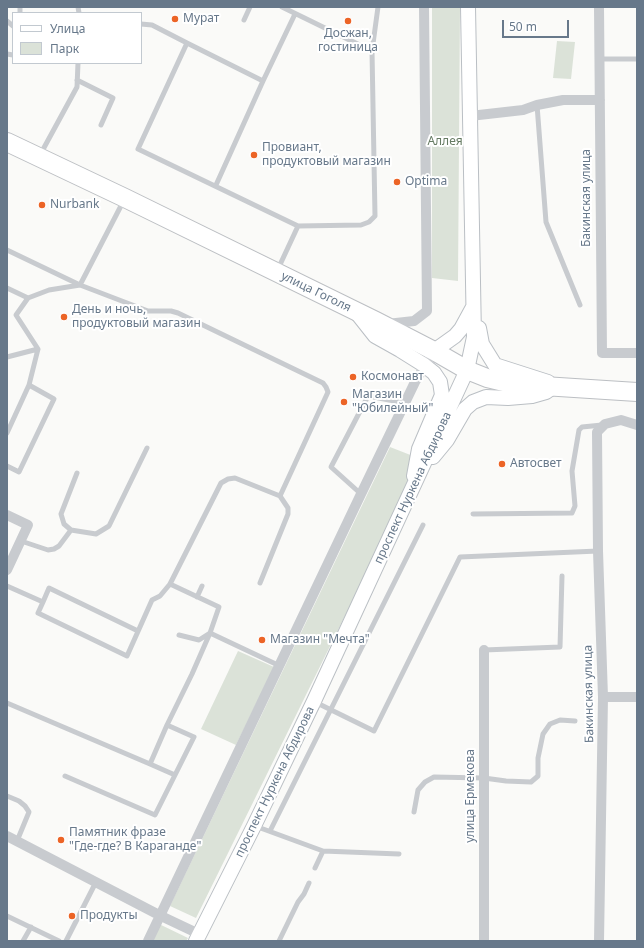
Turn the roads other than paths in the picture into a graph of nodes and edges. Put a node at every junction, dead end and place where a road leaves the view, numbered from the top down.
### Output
1 (250, 7) edge
2 (282, 7) edge
3 (378, 7) edge
4 (424, 7) edge
5 (468, 7) edge
6 (599, 7) edge
7 (295, 14) junction
8 (244, 20) dead end
9 (142, 24) edge
10 (187, 43) junction
11 (372, 51) junction
12 (637, 59) edge
13 (599, 60) junction
14 (78, 64) edge
15 (77, 80) junction
16 (263, 81) junction
17 (600, 100) junction
18 (537, 105) junction
19 (470, 116) junction
20 (101, 125) dead end
21 (7, 142) edge
22 (39, 157) junction
23 (216, 185) junction
24 (125, 198) junction
25 (298, 226) junction
26 (7, 250) edge
27 (276, 272) junction
28 (80, 285) junction
29 (7, 288) edge
30 (28, 298) junction
31 (580, 305) dead end
32 (355, 311) junction
33 (473, 311) junction
34 (382, 324) junction
35 (38, 350) junction
36 (637, 353) edge
37 (7, 357) edge
38 (429, 358) junction
39 (467, 370) junction
40 (29, 386) junction
41 (560, 388) junction
42 (635, 392) edge
43 (406, 403) junction
44 (605, 424) junction
45 (637, 425) edge
46 (7, 433) edge
47 (147, 448) dead end
48 (7, 466) edge
49 (422, 469) junction
50 (77, 473) dead end
51 (412, 492) junction
52 (361, 494) junction
53 (280, 496) junction
54 (473, 514) dead end
55 (7, 515) edge
56 (423, 526) dead end
57 (71, 530) junction
58 (21, 541) junction
59 (598, 551) junction
60 (7, 570) edge
61 (562, 576) dead end
62 (260, 583) dead end
63 (170, 584) junction
64 (7, 586) edge
65 (202, 586) dead end
66 (197, 596) junction
67 (43, 602) junction
68 (138, 631) junction
69 (210, 633) junction
70 (179, 635) dead end
71 (484, 650) joint
72 (280, 666) junction
73 (603, 697) junction
74 (637, 697) edge
75 (314, 701) junction
76 (7, 703) edge
77 (331, 709) junction
78 (575, 721) dead end
79 (167, 725) junction
80 (150, 764) junction
81 (175, 775) junction
82 (65, 776) dead end
83 (484, 778) junction
84 (7, 796) edge
85 (414, 812) dead end
86 (254, 826) junction
87 (270, 831) junction
88 (7, 836) edge
89 (17, 841) junction
90 (323, 851) junction
91 (399, 854) dead end
92 (315, 868) dead end
93 (96, 882) junction
94 (309, 883) dead end
95 (7, 916) edge
96 (161, 916) junction
97 (31, 927) junction
98 (197, 937) edge
99 (23, 941) edge
100 (60, 941) edge
101 (66, 941) edge
102 (148, 941) edge
103 (279, 941) edge
104 (484, 941) edge
105 (599, 941) edge

1 - 8 lane
2 - 7 lane
3 - 11 lane
4 - 34 street
5 - 19 main road, проспект Нуркена Абдирова
6 - 13 street, Бакинская улица
7 - 11 lane
7 - 16 lane
9 - 10 lane
10 - 16 lane
10 - 23 lane
11 - 25 lane
12 - 13 lane
13 - 17 street, Бакинская улица
14 - 15 lane
15 - 20 lane
15 - 22 lane
16 - 23 lane
17 - 18 street
17 - 36 street, Бакинская улица
18 - 19 street
18 - 31 lane
19 - 33 main road, проспект Нуркена Абдирова
21 - 22 highway, улица Гоголя
22 - 24 highway, улица Гоголя
23 - 25 lane
24 - 27 highway, улица Гоголя
24 - 28 lane
25 - 27 lane
26 - 28 lane
27 - 32 highway, улица Гоголя
28 - 30 lane
28 - 53 lane
29 - 30 lane
30 - 35 lane
32 - 34 highway, улица Гоголя
32 - 38 main road
33 - 38 main road
33 - 39 main road, проспект Нуркена Абдирова
33 - 41 main road
34 - 38 highway, улица Гоголя
35 - 37 lane
35 - 40 lane
38 - 39 highway, улица Гоголя
38 - 43 street
38 - 51 main road
39 - 41 highway, улица Гоголя
39 - 49 main road, проспект Нуркена Абдирова
40 - 46 lane
40 - 48 lane
41 - 42 highway, улица Гоголя
41 - 49 main road
43 - 52 street
43 - 52 lane
44 - 45 street
44 - 54 lane
44 - 59 street, Бакинская улица
47 - 57 lane
49 - 51 main road, проспект Нуркена Абдирова
50 - 57 lane
51 - 75 main road, проспект Нуркена Абдирова
52 - 72 street
53 - 62 lane
53 - 63 lane
55 - 58 street
56 - 77 lane
57 - 58 lane
58 - 60 street
59 - 73 street, Бакинская улица
59 - 77 lane
61 - 71 lane
63 - 66 lane
63 - 68 lane
64 - 67 lane
65 - 66 lane
66 - 69 lane
67 - 68 lane
67 - 68 lane
69 - 70 lane
69 - 72 lane
69 - 79 lane
71 - 83 street, улица Ермекова
72 - 96 street
73 - 74 street
73 - 105 street, Бакинская улица
75 - 77 lane
75 - 86 main road, проспект Нуркена Абдирова
76 - 80 lane
77 - 87 lane
78 - 83 lane
79 - 80 lane
79 - 81 lane
80 - 81 lane
81 - 82 lane
83 - 85 lane
83 - 104 street, улица Ермекова
84 - 89 lane
86 - 87 lane
86 - 98 main road, проспект Нуркена Абдирова
87 - 90 lane
88 - 89 street, проспект Нуркена Абдирова
89 - 93 street, проспект Нуркена Абдирова
90 - 91 lane
90 - 92 lane
93 - 96 street, проспект Нуркена Абдирова
93 - 101 lane
94 - 103 lane
95 - 97 lane
96 - 98 street, проспект Нуркена Абдирова
96 - 102 street
97 - 99 lane
97 - 100 lane

